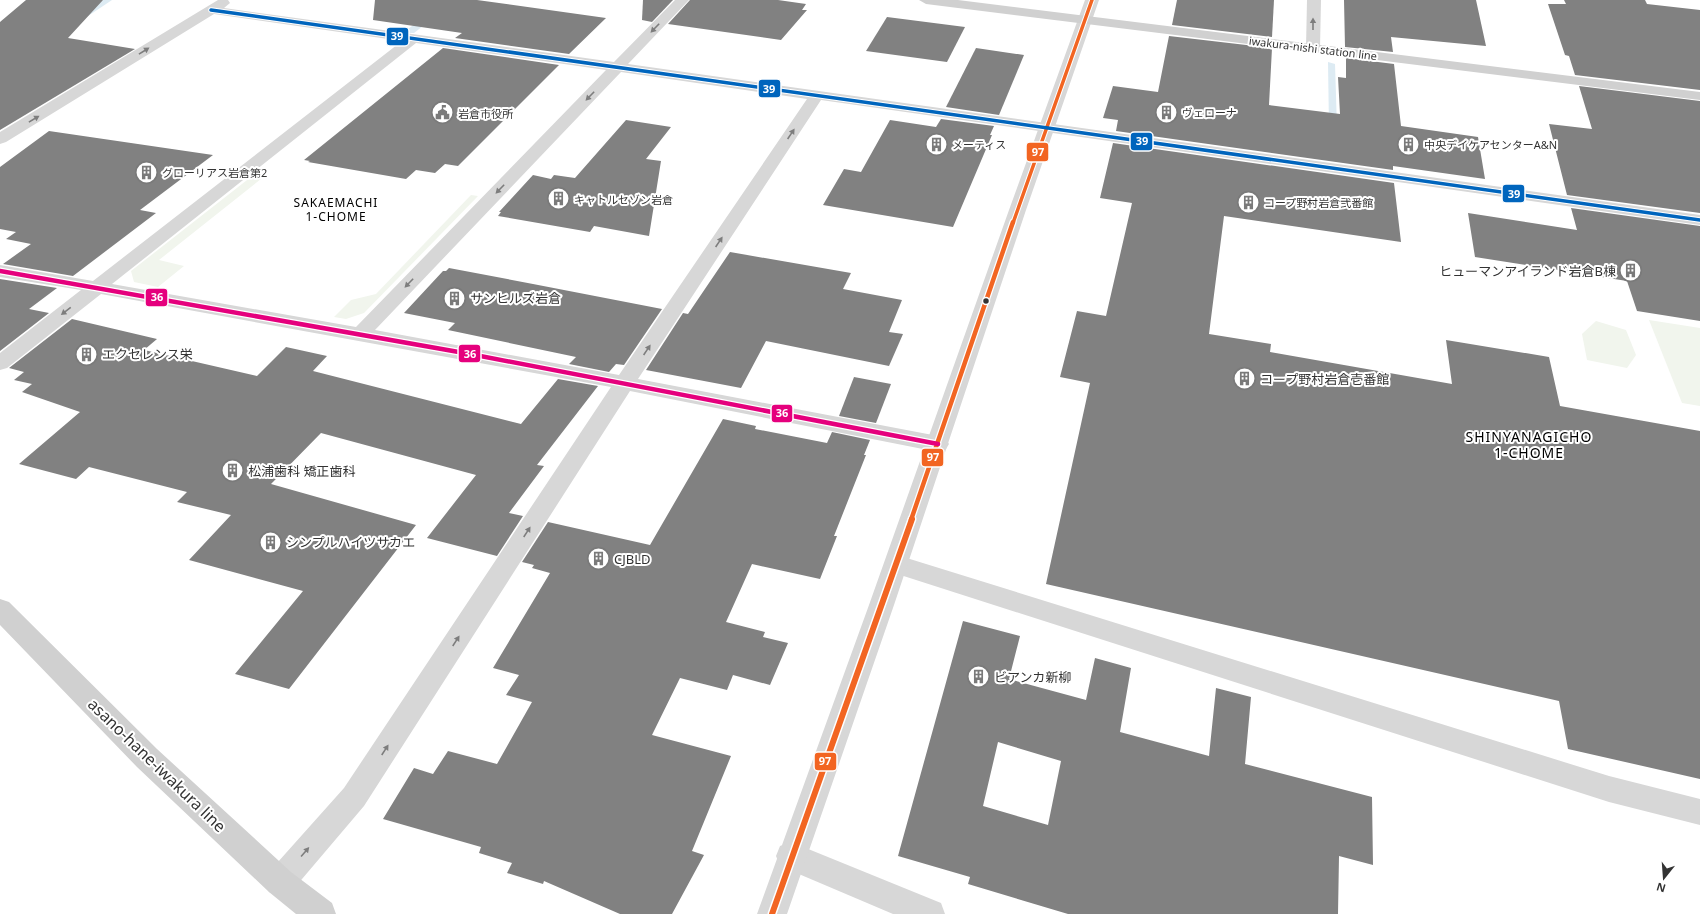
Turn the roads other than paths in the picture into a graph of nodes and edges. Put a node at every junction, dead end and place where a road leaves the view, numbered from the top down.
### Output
1 (227, 0) edge
2 (682, 0) edge
3 (926, 0) edge
4 (1314, 0) edge
5 (211, 10) junction
6 (1089, 10) edge
7 (413, 38) junction
8 (1313, 48) junction
9 (617, 67) junction
10 (816, 96) junction
11 (1700, 96) edge
12 (1045, 128) junction
13 (0, 139) edge
14 (1700, 220) edge
15 (0, 272) edge
16 (96, 287) junction
17 (360, 334) junction
18 (0, 363) edge
19 (626, 382) junction
20 (938, 444) junction
21 (897, 564) junction
22 (0, 609) edge
23 (1700, 812) edge
24 (791, 856) junction
25 (280, 882) junction
26 (321, 914) edge
27 (772, 914) edge
28 (930, 914) edge

1 - 5 street
2 -> 9 street
3 - 6 main road, iwakura-nishi station line
8 -> 4 street
5 - 7 street
13 -> 5 street
6 - 8 main road, iwakura-nishi station line
6 - 12 street
7 - 9 street
7 - 16 street
8 - 11 main road, iwakura-nishi station line
9 - 10 street
9 -> 17 street
10 - 12 street
19 -> 10 street
12 - 14 street
12 - 20 street
15 - 16 street
16 - 17 street
16 -> 18 street
17 - 19 street
19 - 20 street
25 -> 19 street
20 - 21 street
21 - 23 street
21 - 24 street
22 - 25 main road, asano-hane-iwakura line
24 - 27 street
24 - 28 street
25 - 26 main road, asano-hane-iwakura line

